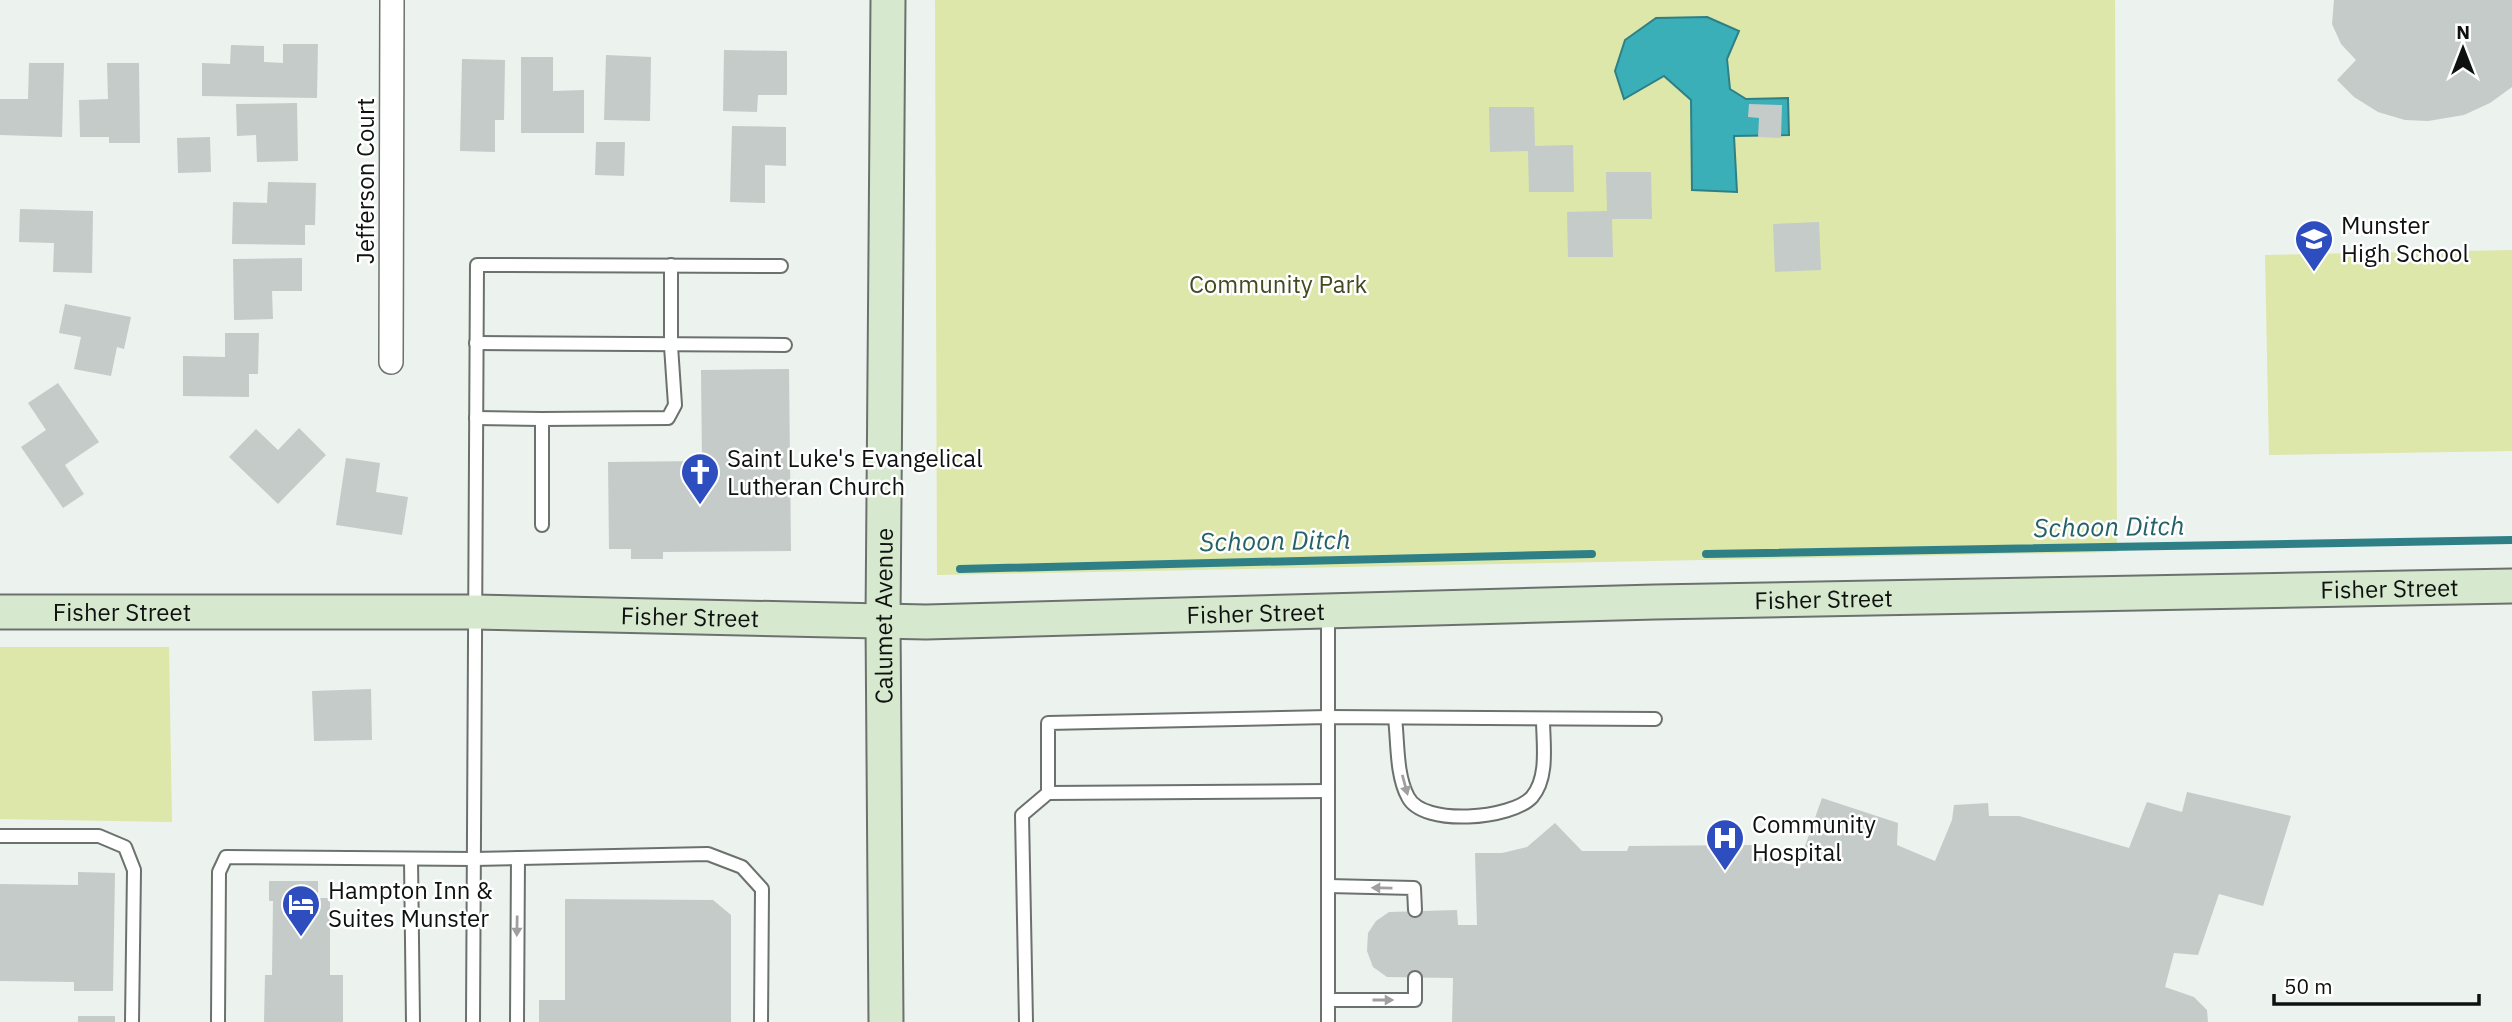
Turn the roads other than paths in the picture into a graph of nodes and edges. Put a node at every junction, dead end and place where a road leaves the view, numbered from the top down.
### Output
1 (392, 0) edge
2 (888, 0) edge
3 (671, 265) junction
4 (781, 266) dead end
5 (476, 343) junction
6 (671, 345) junction
7 (785, 345) dead end
8 (391, 362) dead end
9 (476, 418) junction
10 (542, 419) junction
11 (542, 525) dead end
12 (2512, 586) edge
13 (0, 612) edge
14 (474, 612) junction
15 (1328, 612) junction
16 (883, 621) junction
17 (1328, 717) junction
18 (1395, 718) junction
19 (1543, 719) junction
20 (1655, 719) dead end
21 (1328, 791) junction
22 (1048, 793) junction
23 (0, 836) edge
24 (518, 858) junction
25 (411, 859) junction
26 (474, 859) junction
27 (1328, 886) junction
28 (1415, 910) dead end
29 (1415, 978) dead end
30 (1328, 1000) junction
31 (132, 1022) edge
32 (218, 1022) edge
33 (413, 1022) edge
34 (473, 1022) edge
35 (517, 1022) edge
36 (761, 1022) edge
37 (886, 1022) edge
38 (1026, 1022) edge
39 (1328, 1022) edge

1 - 8 street, Jefferson Court
2 - 16 street, Calumet Avenue
3 - 4 lane
3 - 5 lane
3 - 6 lane
5 - 6 lane
5 - 9 lane
6 - 7 lane
6 - 10 lane
9 - 10 lane
9 - 14 lane
10 - 11 lane
12 - 15 street, Fisher Street
13 - 14 street, Fisher Street
14 - 16 street, Fisher Street
14 - 26 lane
15 - 16 street, Fisher Street
15 - 17 lane
16 - 37 street, Calumet Avenue
17 - 18 lane
17 - 21 lane
17 - 22 lane
18 - 19 lane
18 -> 19 lane
19 - 20 lane
21 - 22 lane
21 - 27 lane
22 - 38 lane
23 - 31 lane
24 - 26 lane
24 -> 35 lane
24 - 36 lane
25 - 26 lane
25 - 32 lane
25 - 33 lane
26 - 34 lane
28 -> 27 lane
27 - 30 lane
30 -> 29 lane
30 - 39 lane

